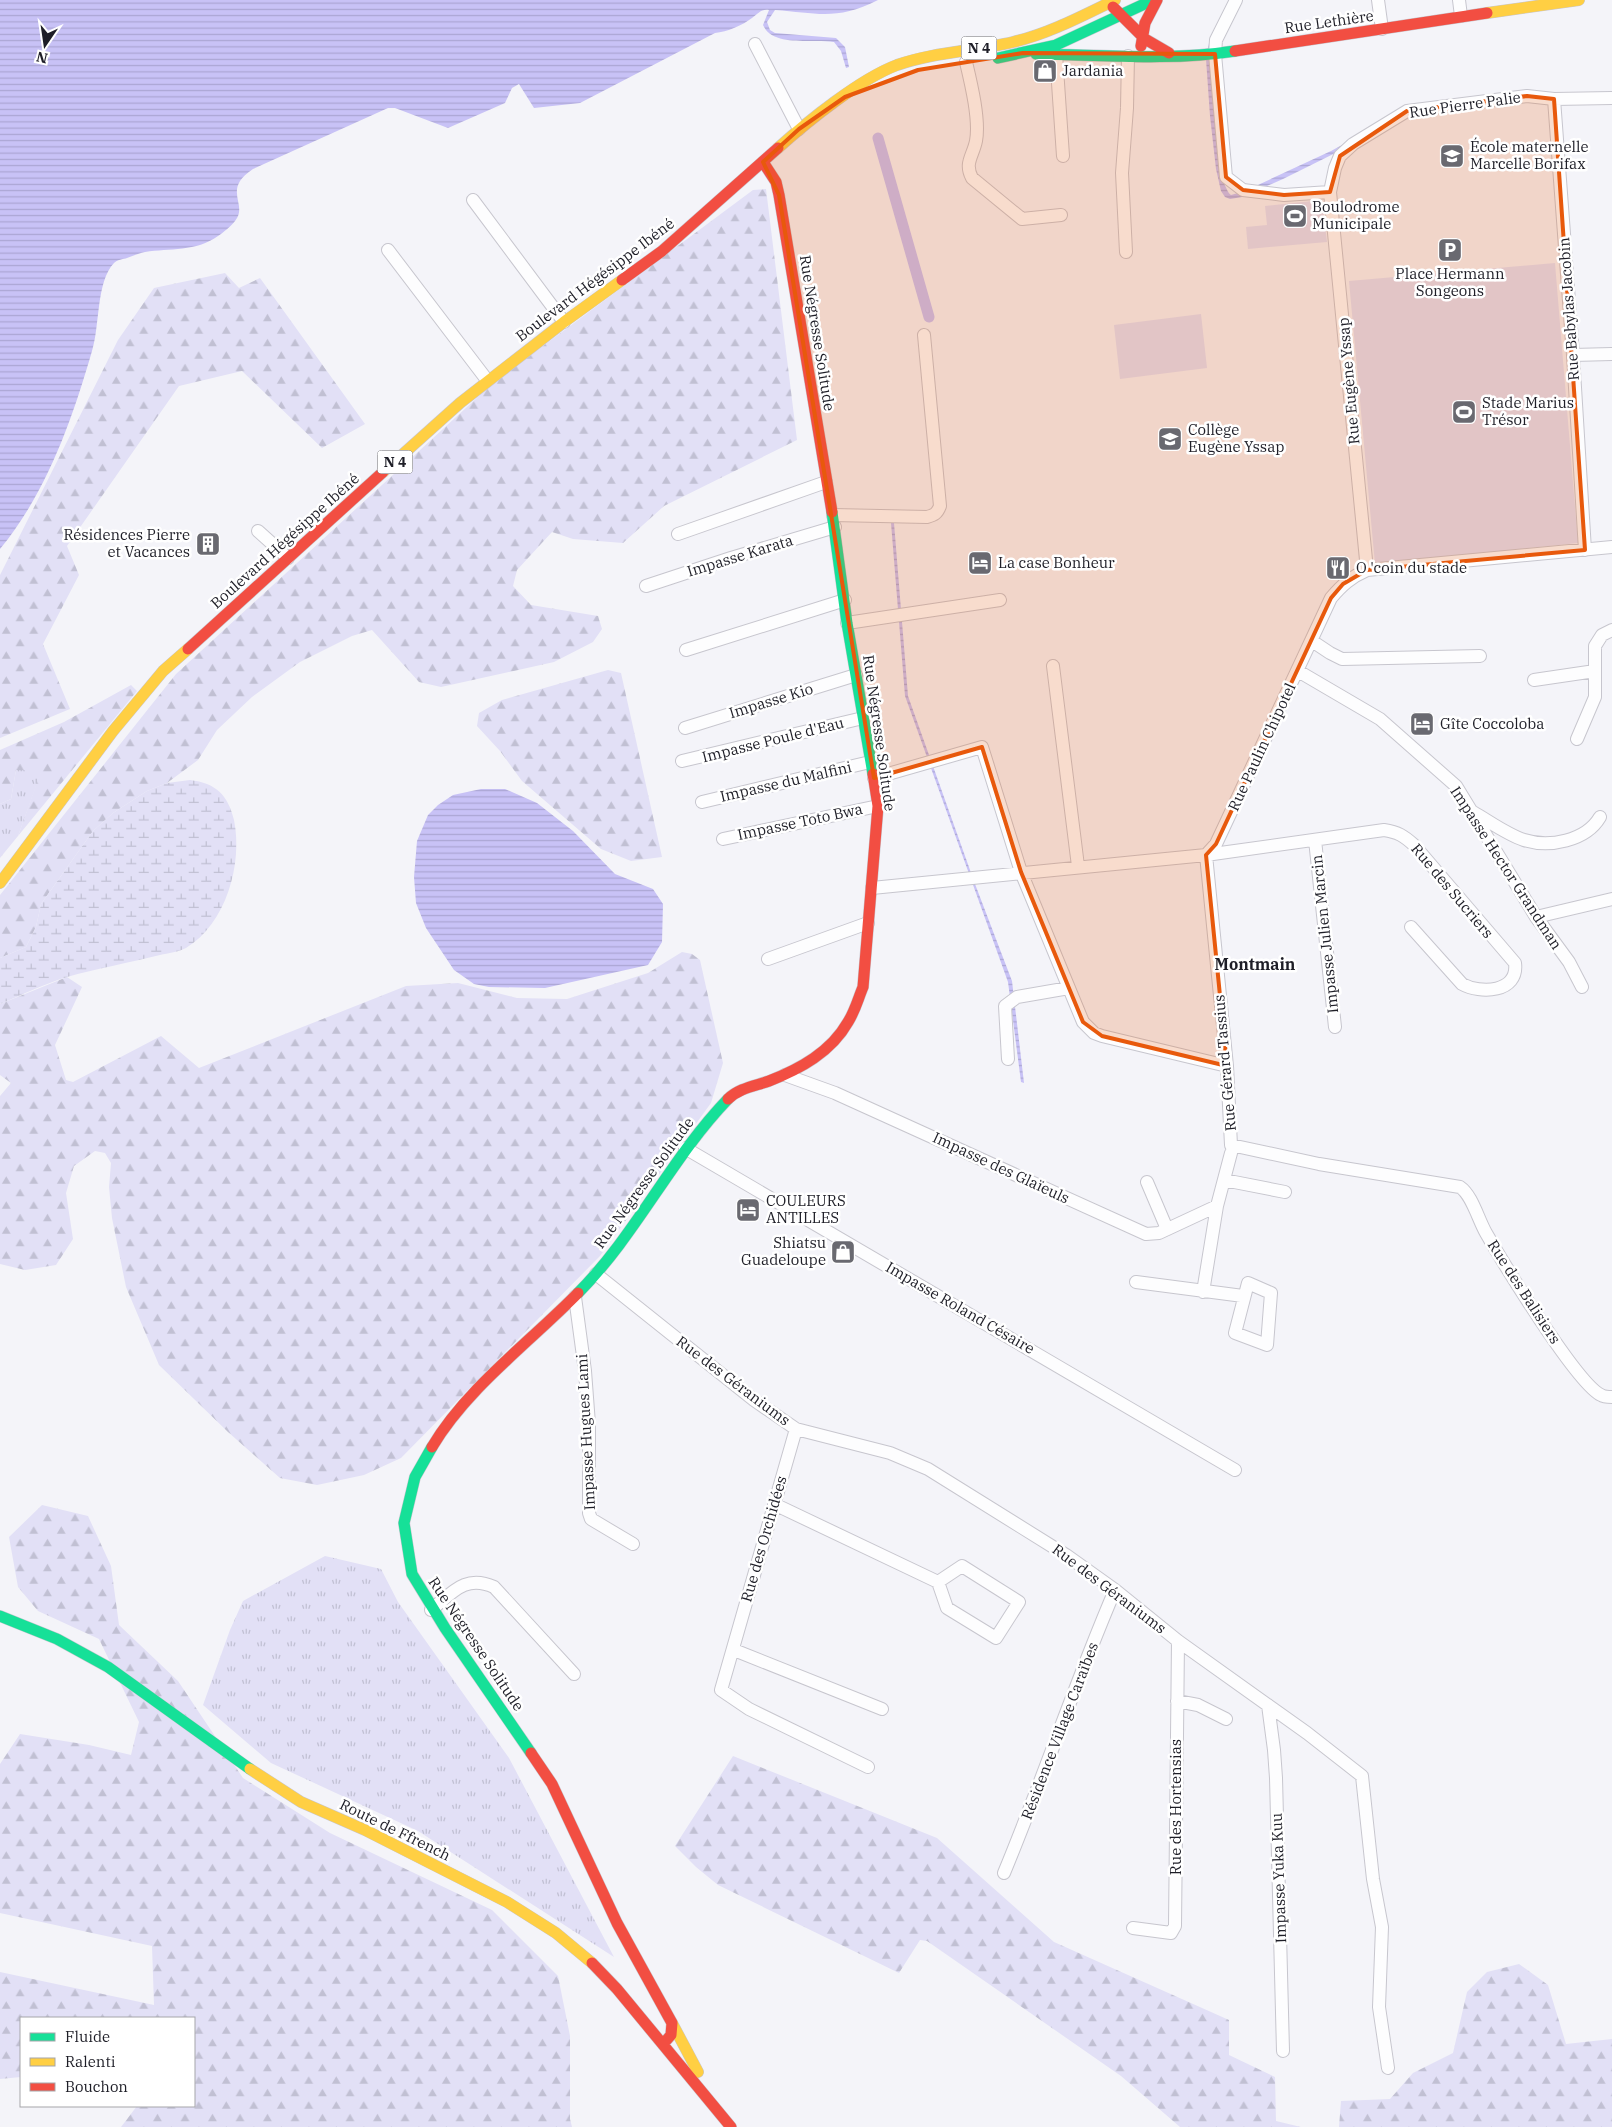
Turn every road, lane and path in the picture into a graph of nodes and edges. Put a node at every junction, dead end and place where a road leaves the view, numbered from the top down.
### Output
1 (1155, 0) edge
2 (1236, 0) edge
3 (1378, 0) edge
4 (1459, 0) edge
5 (1572, 0) edge
6 (1112, 1) edge
7 (1086, 14) junction
8 (1121, 15) junction
9 (1461, 16) junction
10 (1382, 29) junction
11 (1081, 34) junction
12 (1143, 40) junction
13 (755, 44) dead end
14 (1023, 53) junction
15 (1056, 54) junction
16 (1171, 54) junction
17 (1215, 54) junction
18 (1094, 55) junction
19 (1133, 56) junction
20 (966, 62) junction
21 (845, 97) junction
22 (1612, 98) edge
23 (1554, 99) junction
24 (799, 129) junction
25 (1063, 156) dead end
26 (763, 162) junction
27 (1330, 192) junction
28 (473, 200) dead end
29 (1061, 215) dead end
30 (388, 250) dead end
31 (1126, 252) dead end
32 (564, 322) junction
33 (924, 335) dead end
34 (1612, 354) edge
35 (1573, 355) junction
36 (487, 380) junction
37 (826, 482) junction
38 (834, 521) junction
39 (258, 531) dead end
40 (678, 534) dead end
41 (1612, 547) edge
42 (1585, 550) junction
43 (288, 558) junction
44 (1367, 570) junction
45 (646, 586) dead end
46 (845, 600) junction
47 (1000, 600) dead end
48 (847, 624) junction
49 (1612, 630) edge
50 (1312, 640) junction
51 (686, 650) dead end
52 (1480, 656) dead end
53 (1053, 666) dead end
54 (1298, 671) junction
55 (1595, 671) junction
56 (856, 675) junction
57 (1534, 680) dead end
58 (863, 718) junction
59 (686, 728) dead end
60 (1576, 739) dead end
61 (682, 761) dead end
62 (870, 762) junction
63 (874, 778) junction
64 (702, 802) dead end
65 (878, 806) junction
66 (1473, 812) junction
67 (1600, 817) dead end
68 (723, 839) dead end
69 (1315, 840) junction
70 (1206, 855) junction
71 (1078, 866) junction
72 (1022, 872) junction
73 (0, 882) edge
74 (872, 888) junction
75 (1612, 899) edge
76 (1536, 917) junction
77 (868, 923) junction
78 (1412, 927) dead end
79 (768, 959) dead end
80 (1068, 988) junction
81 (1582, 988) dead end
82 (1335, 1027) dead end
83 (1008, 1059) dead end
84 (1227, 1066) junction
85 (785, 1075) junction
86 (685, 1148) junction
87 (1231, 1153) dead end
88 (1224, 1180) junction
89 (1148, 1182) dead end
90 (1445, 1184) joint
91 (1284, 1192) dead end
92 (1217, 1206) junction
93 (1167, 1229) junction
94 (596, 1274) junction
95 (1136, 1282) dead end
96 (1204, 1292) junction
97 (1244, 1296) junction
98 (575, 1297) junction
99 (1612, 1397) edge
100 (796, 1429) junction
101 (1235, 1470) dead end
102 (774, 1504) junction
103 (633, 1544) dead end
104 (938, 1582) junction
105 (1115, 1590) junction
106 (430, 1610) junction
107 (0, 1616) edge
108 (1178, 1641) junction
109 (734, 1650) junction
110 (574, 1674) dead end
111 (1177, 1701) junction
112 (1268, 1705) junction
113 (882, 1709) dead end
114 (1226, 1719) dead end
115 (868, 1767) dead end
116 (1004, 1873) dead end
117 (1133, 1928) dead end
118 (659, 1998) junction
119 (672, 2023) junction
120 (652, 2028) junction
121 (664, 2043) junction
122 (1283, 2051) dead end
123 (1388, 2068) dead end
124 (714, 2104) junction
125 (731, 2127) edge

1 - 8 street, Boulevard Hégésippe Ibéné / N 4
1 - 12 street
2 - 17 street
3 - 10 street
4 - 9 street
5 - 9 street, Rue Lethière
6 - 7 street, Boulevard Hégésippe Ibéné / N 4
6 - 8 street, Rue Lethière
7 - 11 street
7 - 21 street, Boulevard Hégésippe Ibéné / N 4
8 - 11 street, Boulevard Hégésippe Ibéné / N 4
8 - 12 street, Rue Lethière
9 - 10 street, Rue Lethière
10 - 17 street, Rue Lethière
11 - 14 street, Boulevard Hégésippe Ibéné / N 4
11 - 18 street
12 - 16 street, Rue Lethière
12 - 19 street
13 - 24 street
14 - 15 street, Rue Lethière
14 - 20 street, Boulevard Hégésippe Ibéné / N 4
15 - 18 street, Rue Lethière
15 - 25 street
16 - 17 street, Rue Lethière
16 - 19 street, Rue Lethière
17 - 27 street
18 - 19 street, Rue Lethière
19 - 31 street
20 - 21 street, Boulevard Hégésippe Ibéné / N 4
20 - 29 street
21 - 24 street, Boulevard Hégésippe Ibéné / N 4
22 - 23 street, Rue Pierre Palie
23 - 27 street, Rue Pierre Palie
23 - 35 street, Rue Babylas Jacobin
24 - 26 street, Boulevard Hégésippe Ibéné / N 4
26 - 32 street, Boulevard Hégésippe Ibéné / N 4
26 - 37 street, Rue Négresse Solitude
27 - 44 street, Rue Eugène Yssap
28 - 32 street
30 - 36 street
32 - 36 street, Boulevard Hégésippe Ibéné / N 4
33 - 38 street, Impasse Karata
34 - 35 street
35 - 42 street, Rue Babylas Jacobin
36 - 43 street, Boulevard Hégésippe Ibéné / N 4
37 - 38 street, Rue Négresse Solitude
37 - 40 street
38 - 45 street, Impasse Karata
38 - 46 street, Rue Négresse Solitude
39 - 43 street
41 - 42 street, Rue Paulin Chipotel
42 - 44 street, Rue Paulin Chipotel
43 - 73 street, Boulevard Hégésippe Ibéné / N 4
44 - 50 street, Rue Paulin Chipotel
46 - 48 street, Rue Négresse Solitude
46 - 51 street
47 - 48 street
48 - 56 street, Rue Négresse Solitude
49 - 55 street
50 - 52 street
50 - 54 street, Rue Paulin Chipotel
53 - 71 street
54 - 66 street, Impasse Hector Grandman
54 - 70 street, Rue Paulin Chipotel
55 - 57 street
55 - 60 street
56 - 58 street, Rue Négresse Solitude
56 - 59 street, Impasse Kio
58 - 61 street, Impasse Poule d'Eau
58 - 62 street, Rue Négresse Solitude
62 - 63 street, Rue Négresse Solitude
62 - 64 street, Impasse du Malfini
63 - 65 street, Rue Négresse Solitude
63 - 72 street
65 - 68 street, Impasse Toto Bwa
65 - 74 street, Rue Négresse Solitude
66 - 67 street
66 - 76 street, Impasse Hector Grandman
69 - 70 street, Rue des Sucriers
69 - 78 street, Rue des Sucriers
69 - 82 street, Impasse Julien Marcin
70 - 71 street
70 - 84 street, Rue Gérard Tassius
71 - 72 street
72 - 74 street
72 - 80 street
74 - 77 street, Rue Négresse Solitude
75 - 76 street
76 - 81 street, Impasse Hector Grandman
77 - 79 street
77 - 85 street, Rue Négresse Solitude
80 - 83 street
80 - 84 street
84 - 90 street, Rue Gérard Tassius
85 - 86 street, Rue Négresse Solitude
85 - 93 street, Impasse des Glaïeuls
86 - 94 street, Rue Négresse Solitude
86 - 101 street, Impasse Roland Césaire
87 - 88 street
88 - 91 street
88 - 92 street
89 - 93 street
90 - 99 street, Rue des Balisiers
92 - 93 street, Impasse des Glaïeuls
92 - 96 street
94 - 98 street, Rue Négresse Solitude
94 - 100 street, Rue des Géraniums
95 - 96 street
96 - 97 street
97 - 97 street
98 - 103 street, Impasse Hugues Lami
98 - 106 street, Rue Négresse Solitude
100 - 102 street, Rue des Orchidées
100 - 105 street, Rue des Géraniums
102 - 104 street
102 - 109 street, Rue des Orchidées
104 - 104 street
105 - 108 street, Rue des Géraniums
105 - 116 street, Résidence Village Caraïbes
106 - 110 street
106 - 118 street, Rue Négresse Solitude
107 - 120 street, Route de Ffrench
108 - 111 street, Rue des Hortensias
108 - 112 street, Rue des Géraniums
109 - 113 street
109 - 115 street, Rue des Orchidées
111 - 114 street
111 - 117 street, Rue des Hortensias
112 - 122 street, Impasse Yuka Kuu
112 - 123 street, Rue des Géraniums
118 - 119 street, Rue Négresse Solitude
118 - 120 street
119 - 121 street
119 - 124 street, Rue Négresse Solitude
120 - 121 street, Route de Ffrench
121 - 124 street, Route de Ffrench
124 - 125 street, Route de Ffrench

